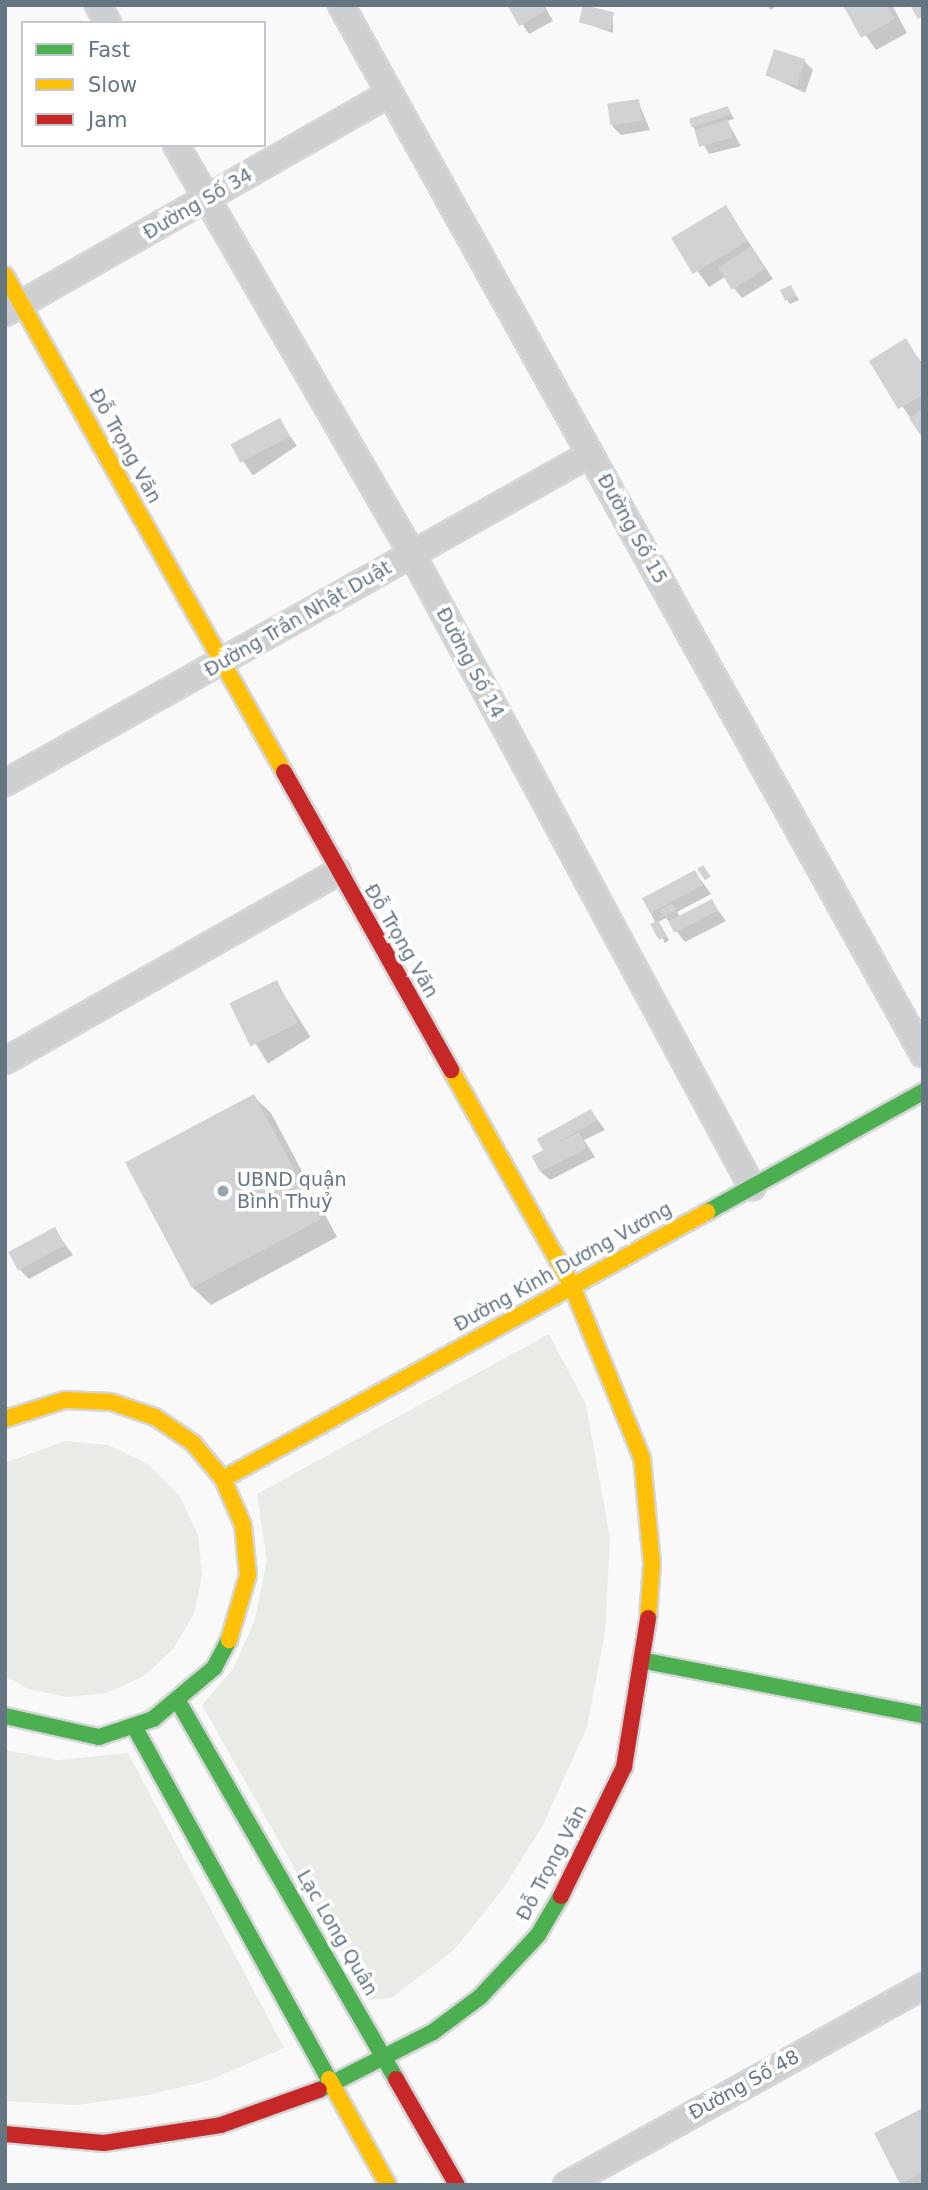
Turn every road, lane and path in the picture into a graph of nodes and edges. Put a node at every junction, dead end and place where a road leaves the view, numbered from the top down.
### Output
1 (98, 5) edge
2 (341, 5) edge
3 (107, 21) edge
4 (390, 93) junction
5 (177, 147) edge
6 (206, 200) junction
7 (5, 275) edge
8 (13, 309) edge
9 (590, 454) junction
10 (412, 554) junction
11 (222, 662) junction
12 (5, 783) edge
13 (338, 872) junction
14 (923, 1054) edge
15 (5, 1061) edge
16 (923, 1092) edge
17 (752, 1186) junction
18 (572, 1286) junction
19 (10, 1394) dead end
20 (12, 1415) edge
21 (223, 1479) junction
22 (645, 1661) junction
23 (179, 1703) junction
24 (923, 1715) edge
25 (5, 1716) edge
26 (135, 1728) junction
27 (923, 1986) edge
28 (386, 2059) junction
29 (331, 2086) junction
30 (5, 2134) edge
31 (388, 2185) edge
32 (457, 2185) edge
33 (566, 2185) edge

1 - 3 street
2 - 4 street, Đường Số 15
4 - 6 street, Đường Số 34
4 - 9 street, Đường Số 15
5 - 6 street, Đường Số 14
6 - 8 street, Đường Số 34
6 - 10 street, Đường Số 14
7 - 8 street, Đỗ Trọng Văn
8 - 11 street, Đỗ Trọng Văn
9 - 10 street, Đường Trần Nhật Duật
9 - 14 street, Đường Số 15
10 - 11 street, Đường Trần Nhật Duật
10 - 17 street, Đường Số 14
11 - 12 street, Đường Trần Nhật Duật
11 - 13 street, Đỗ Trọng Văn
13 - 15 street
13 - 18 street, Đỗ Trọng Văn
16 - 17 street, Đường Kinh Dương Vương
17 - 18 street, Đường Kinh Dương Vương
18 - 21 street, Đường Kinh Dương Vương
18 - 22 street, Đỗ Trọng Văn
19 - 20 street
20 - 21 street
21 - 23 street
22 - 24 street
22 - 28 street, Đỗ Trọng Văn
23 - 26 street
23 - 28 street, Lạc Long Quân
25 - 26 street
26 - 29 street
27 - 33 street, Đường Số 48
28 - 29 street, Đỗ Trọng Văn
28 - 32 street, Lạc Long Quân
29 - 30 street, Đỗ Trọng Văn
29 - 31 street

